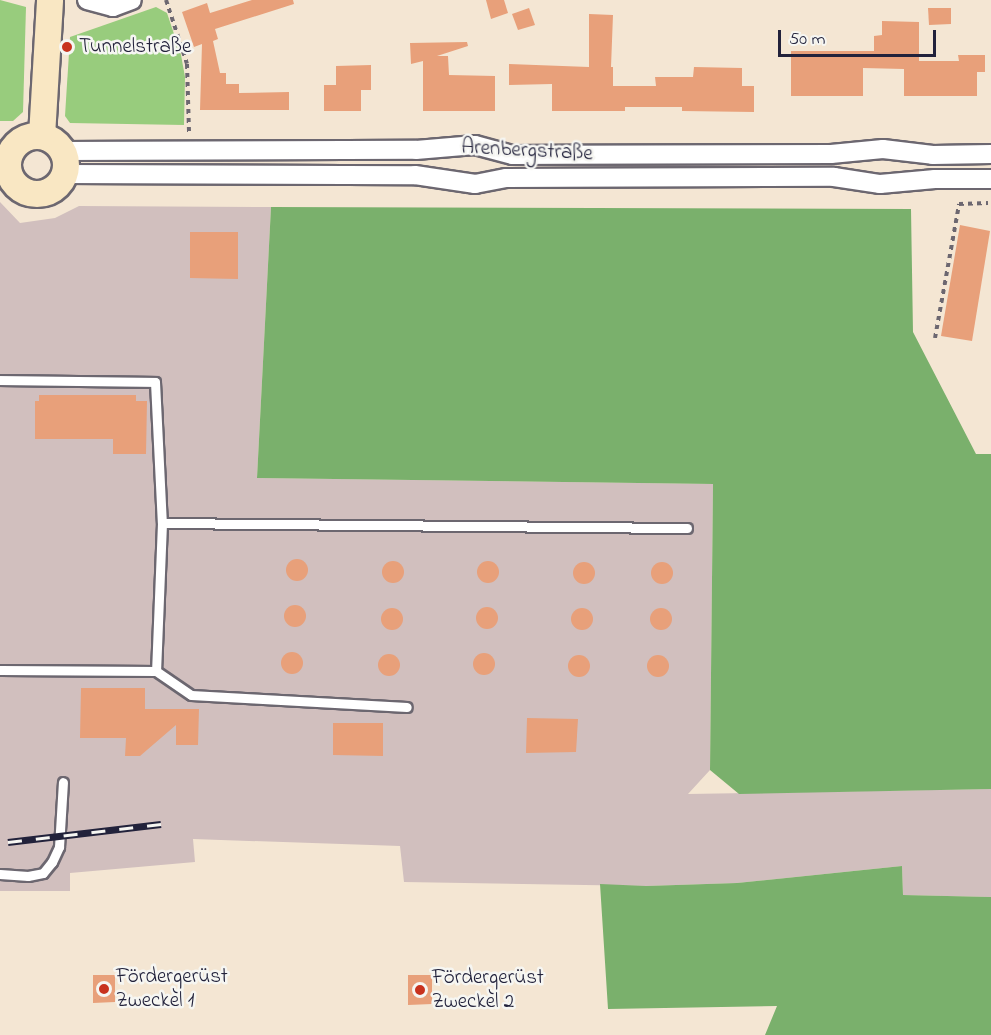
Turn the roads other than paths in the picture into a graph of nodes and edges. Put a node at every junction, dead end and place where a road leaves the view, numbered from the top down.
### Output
1 (50, 0) edge
2 (87, 0) edge
3 (132, 0) edge
4 (42, 136) junction
5 (991, 154) edge
6 (4, 160) edge
7 (64, 163) junction
8 (991, 179) edge
9 (0, 380) edge
10 (162, 523) junction
11 (687, 528) dead end
12 (0, 670) edge
13 (156, 670) junction
14 (407, 707) dead end
15 (63, 782) dead end
16 (0, 874) edge

1 - 4 street
2 - 3 street
4 - 6 street
4 - 7 street
5 - 7 street, Arenbergstraße
6 - 7 street
7 - 8 street, Arenbergstraße
9 - 10 lane
10 - 11 lane
10 - 13 lane
12 - 13 lane
13 - 14 lane
15 - 16 lane

